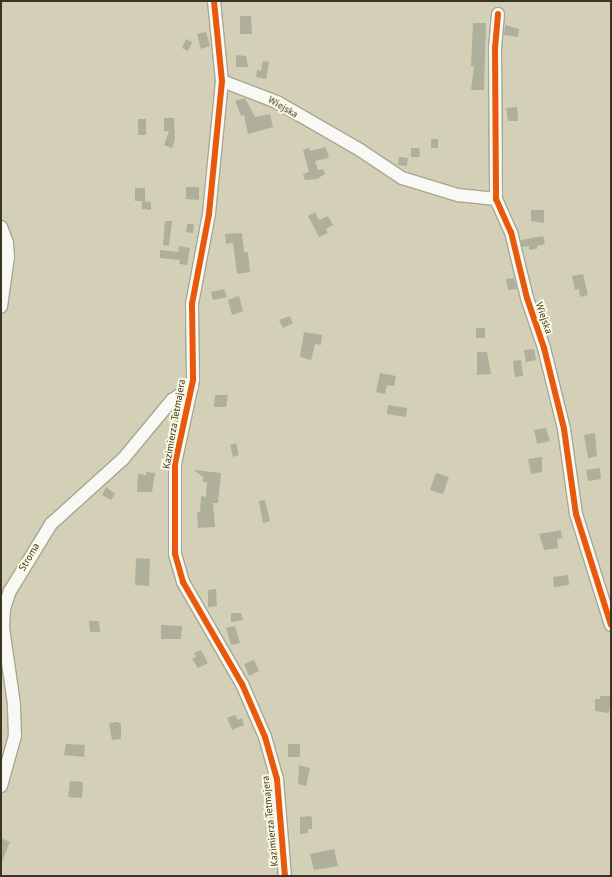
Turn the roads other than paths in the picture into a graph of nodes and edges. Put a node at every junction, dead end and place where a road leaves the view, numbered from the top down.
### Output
1 (214, 1) edge
2 (498, 14) dead end
3 (222, 81) junction
4 (496, 199) junction
5 (1, 227) edge
6 (1, 307) edge
7 (192, 387) junction
8 (611, 625) edge
9 (1, 786) edge
10 (285, 876) edge

1 - 3 street, Kazimierza Tetmajera
2 - 4 street, Wiejska
3 - 4 street, Wiejska
3 - 7 street, Kazimierza Tetmajera
4 - 8 street, Wiejska
5 - 6 street
7 - 9 street, Stroma
7 - 10 street, Kazimierza Tetmajera

